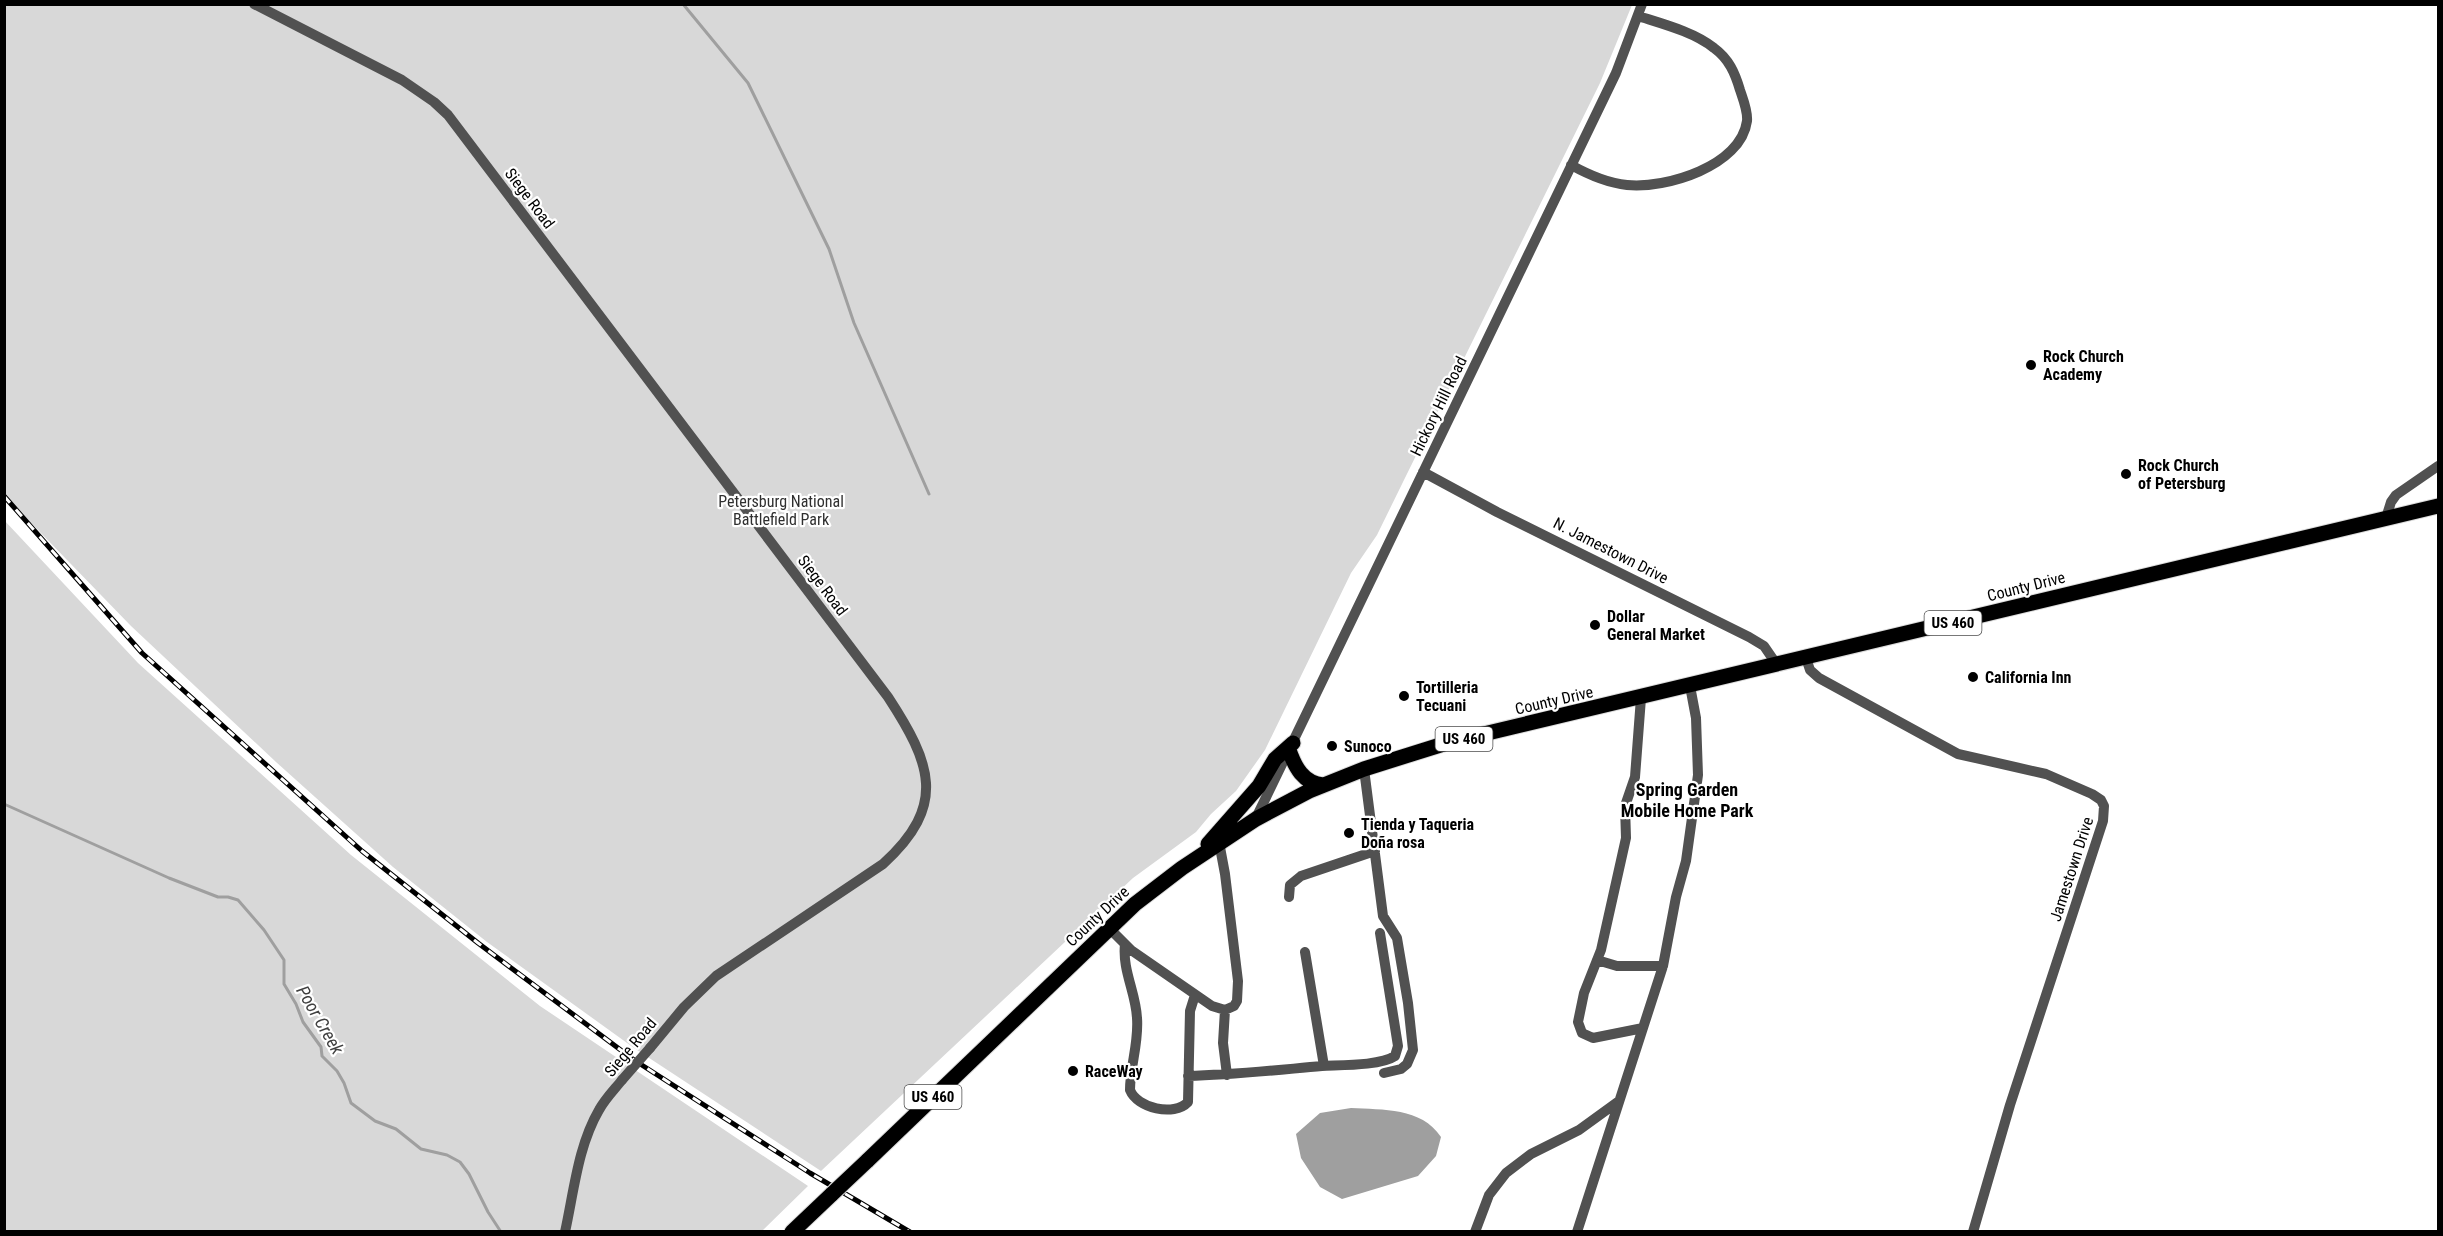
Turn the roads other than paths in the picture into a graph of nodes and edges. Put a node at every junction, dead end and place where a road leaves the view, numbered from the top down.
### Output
1 (254, 4) edge
2 (1642, 4) edge
3 (1638, 16) junction
4 (1572, 165) junction
5 (2439, 466) edge
6 (1423, 472) junction
7 (2439, 506) edge
8 (2386, 518) junction
9 (1806, 658) junction
10 (1777, 665) junction
11 (1690, 686) junction
12 (1641, 698) junction
13 (1291, 747) junction
14 (1364, 769) junction
15 (1323, 785) junction
16 (1256, 819) junction
17 (1219, 842) junction
18 (1375, 851) junction
19 (1196, 858) junction
20 (1289, 897) dead end
21 (1110, 929) junction
22 (1380, 933) dead end
23 (1125, 944) junction
24 (1305, 952) dead end
25 (1597, 960) junction
26 (1663, 966) junction
27 (1195, 995) junction
28 (1225, 1010) junction
29 (1642, 1028) junction
30 (1324, 1066) junction
31 (1384, 1073) dead end
32 (1227, 1075) junction
33 (1188, 1076) junction
34 (1619, 1101) junction
35 (565, 1232) edge
36 (792, 1232) edge
37 (1475, 1232) edge
38 (1577, 1232) edge
39 (1973, 1232) edge

1 - 35 street, Siege Road, bridge
2 - 3 street, Hickory Hill Road
3 - 4 street, Hickory Hill Road
3 - 4 street
4 - 6 street, Hickory Hill Road
5 - 8 street
6 - 10 street, N. Jamestown Drive
6 - 13 street, Hickory Hill Road
7 - 8 highway, County Drive / US 460
8 - 9 highway, County Drive / US 460
9 - 10 highway, County Drive / US 460
9 - 39 street, Jamestown Drive
10 - 11 highway, County Drive / US 460
11 - 12 highway, County Drive / US 460
11 - 26 street
12 - 14 highway, County Drive / US 460
12 - 25 street
13 - 15 highway
13 - 16 street, Hickory Hill Road
13 - 19 highway
14 - 15 highway, County Drive / US 460
14 - 18 street
15 - 16 highway, County Drive / US 460
16 - 17 highway, County Drive / US 460
17 - 19 highway, County Drive / US 460
17 - 28 street
18 - 20 street
18 - 31 street
19 - 21 highway, County Drive / US 460
21 - 23 street
21 - 36 highway, County Drive / US 460, bridge
22 - 30 street
23 - 27 street
23 - 33 street
24 - 30 street
25 - 26 street
25 - 29 street
26 - 29 street
27 - 28 street
27 - 33 street
28 - 32 street
29 - 34 street
30 - 32 street
32 - 33 street
34 - 37 street
34 - 38 street

